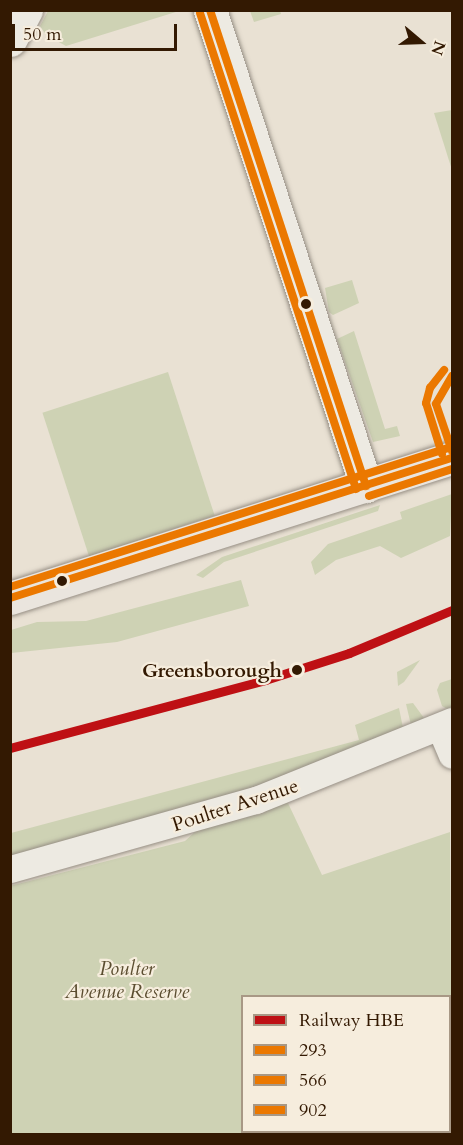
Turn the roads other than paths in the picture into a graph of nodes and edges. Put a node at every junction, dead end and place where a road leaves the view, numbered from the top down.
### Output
1 (26, 10) edge
2 (210, 10) edge
3 (10, 40) edge
4 (453, 458) edge
5 (366, 486) junction
6 (10, 598) edge
7 (446, 724) edge
8 (453, 755) edge
9 (10, 869) edge

1 - 3 main road
2 - 5 main road
4 - 5 main road
5 - 6 main road
7 - 8 street
7 - 9 street, Poulter Avenue

